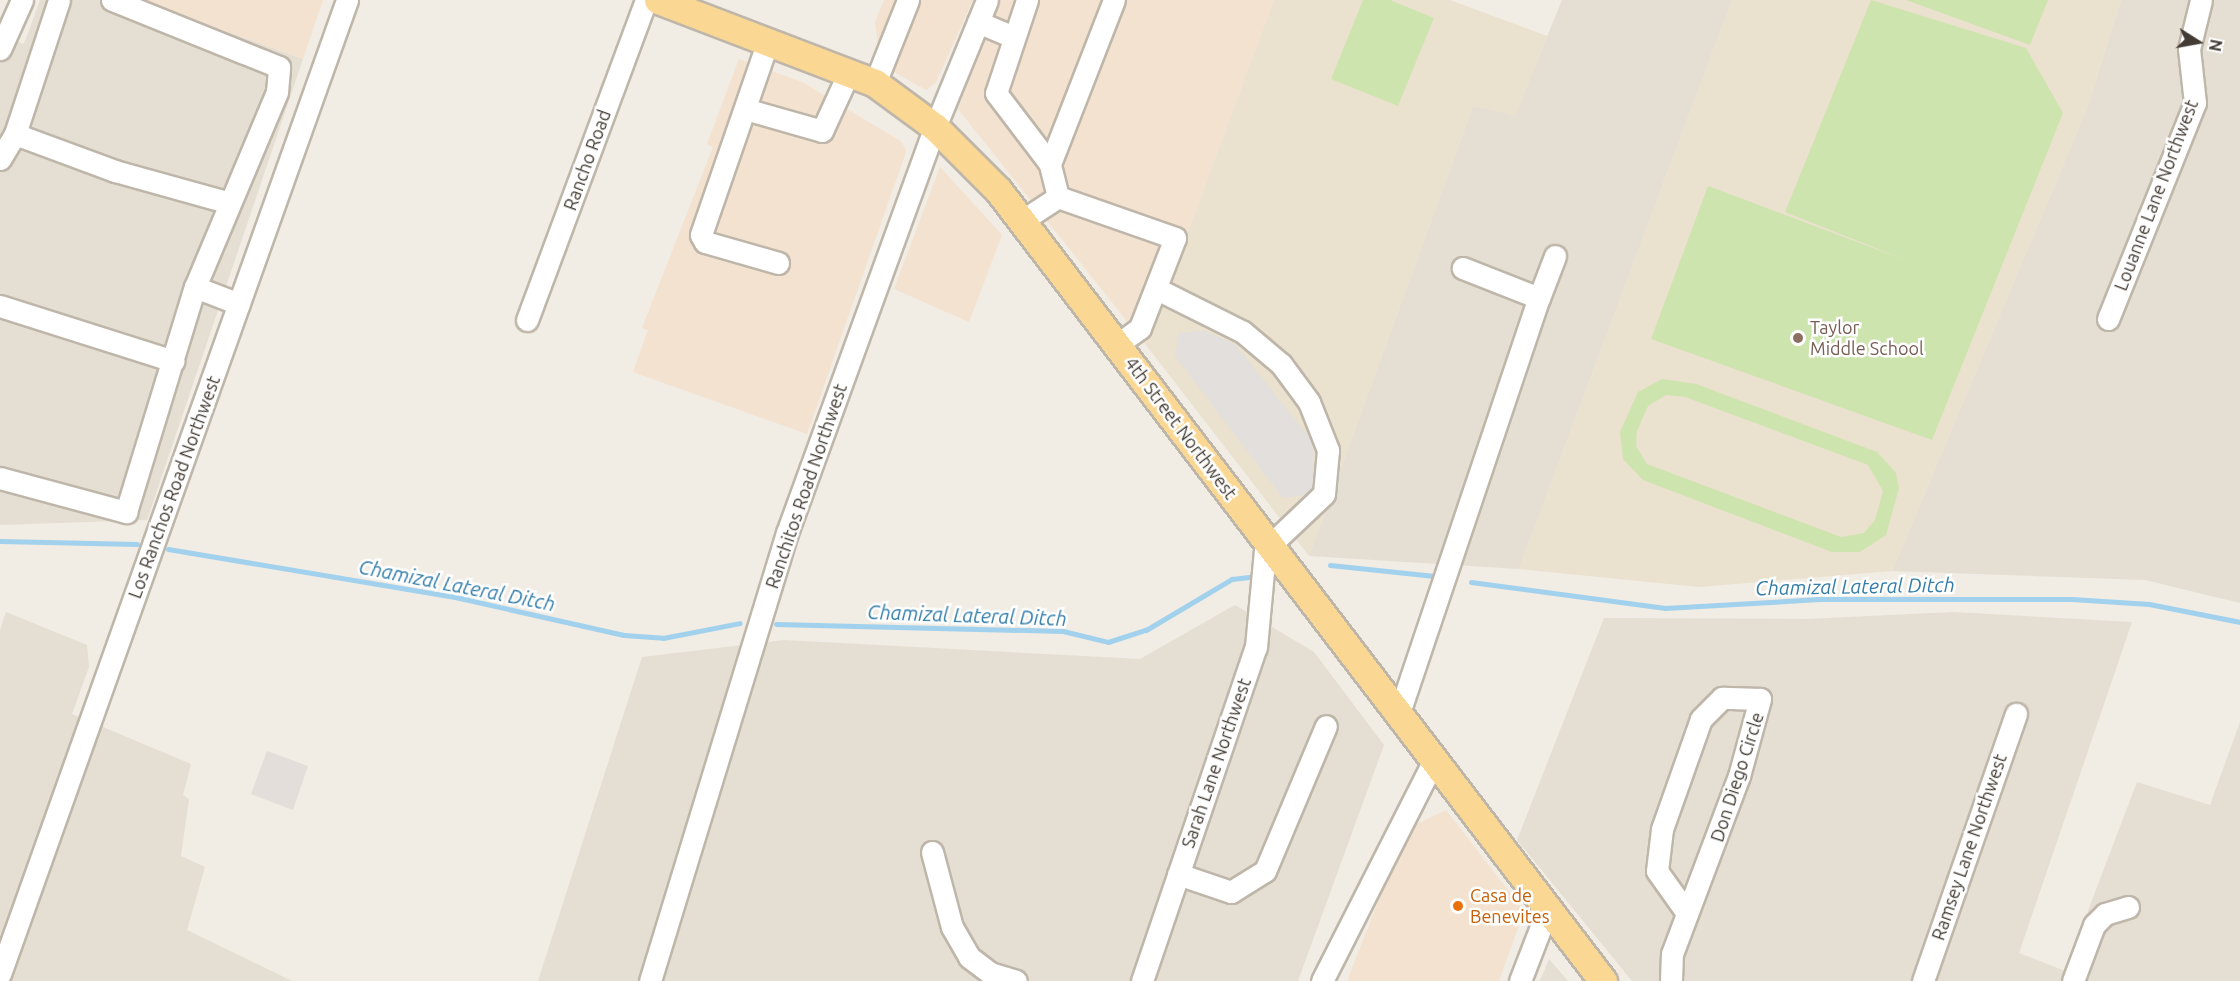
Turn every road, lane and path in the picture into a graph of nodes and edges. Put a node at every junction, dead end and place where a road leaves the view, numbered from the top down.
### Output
1 (22, 0) edge
2 (59, 0) edge
3 (112, 0) edge
4 (347, 0) edge
5 (646, 0) edge
6 (658, 0) edge
7 (908, 0) edge
8 (987, 0) edge
9 (1027, 0) edge
10 (1114, 0) edge
11 (2201, 0) edge
12 (978, 22) junction
13 (1014, 37) junction
14 (768, 41) junction
15 (0, 49) edge
16 (849, 72) junction
17 (875, 83) junction
18 (745, 109) junction
19 (935, 127) junction
20 (15, 134) junction
21 (0, 159) edge
22 (1050, 164) junction
23 (1058, 196) junction
24 (230, 203) junction
25 (1023, 220) junction
26 (1555, 256) dead end
27 (778, 263) dead end
28 (1463, 268) dead end
29 (195, 287) junction
30 (1157, 289) junction
31 (1539, 298) junction
32 (239, 304) junction
33 (0, 306) edge
34 (527, 320) dead end
35 (2108, 320) dead end
36 (1118, 344) junction
37 (173, 360) junction
38 (0, 478) edge
39 (1268, 542) junction
40 (1399, 713) junction
41 (2016, 714) dead end
42 (1326, 726) dead end
43 (1434, 760) junction
44 (932, 852) dead end
45 (1178, 874) junction
46 (2128, 907) dead end
47 (1547, 911) junction
48 (1687, 913) junction
49 (0, 974) edge
50 (1325, 980) edge
51 (650, 981) edge
52 (1016, 981) edge
53 (1142, 981) edge
54 (1520, 981) edge
55 (1603, 981) edge
56 (1671, 981) edge
57 (1923, 981) edge
58 (2073, 981) edge

1 - 15 street
2 - 20 street
3 - 24 street
4 - 32 street, Los Ranchos Road Northwest
5 - 34 street, Rancho Road
6 - 14 main road, 4th Street Northwest
7 - 17 street
8 - 12 street, Ranchitos Road Northwest
9 - 13 street
10 - 22 street
11 - 35 street, Louanne Lane Northwest
12 - 13 street
12 - 19 street, Ranchitos Road Northwest
13 - 22 street
14 - 16 main road, 4th Street Northwest
14 - 18 street
16 - 17 main road, 4th Street Northwest
16 - 18 street
17 - 19 main road, 4th Street Northwest
18 - 27 street
19 - 25 main road, 4th Street Northwest
19 - 51 street, Ranchitos Road Northwest
20 - 21 street
20 - 24 street
22 - 23 street
23 - 25 street
23 - 30 street
24 - 29 street
25 - 36 main road, 4th Street Northwest
26 - 31 street
28 - 31 street
29 - 32 street
29 - 37 street
30 - 36 street
30 - 39 street
31 - 40 street
32 - 49 street, Los Ranchos Road Northwest
33 - 37 street
36 - 39 main road, 4th Street Northwest
37 - 38 street
39 - 40 main road, 4th Street Northwest
39 - 45 street, Sarah Lane Northwest
40 - 43 main road, 4th Street Northwest
41 - 57 street, Ramsey Lane Northwest
42 - 45 street
43 - 47 main road, 4th Street Northwest
43 - 50 street
44 - 52 street
45 - 53 street, Sarah Lane Northwest
46 - 58 street
47 - 54 street
47 - 55 main road, 4th Street Northwest
48 - 48 street, Don Diego Circle
48 - 56 street, Don Diego Circle

